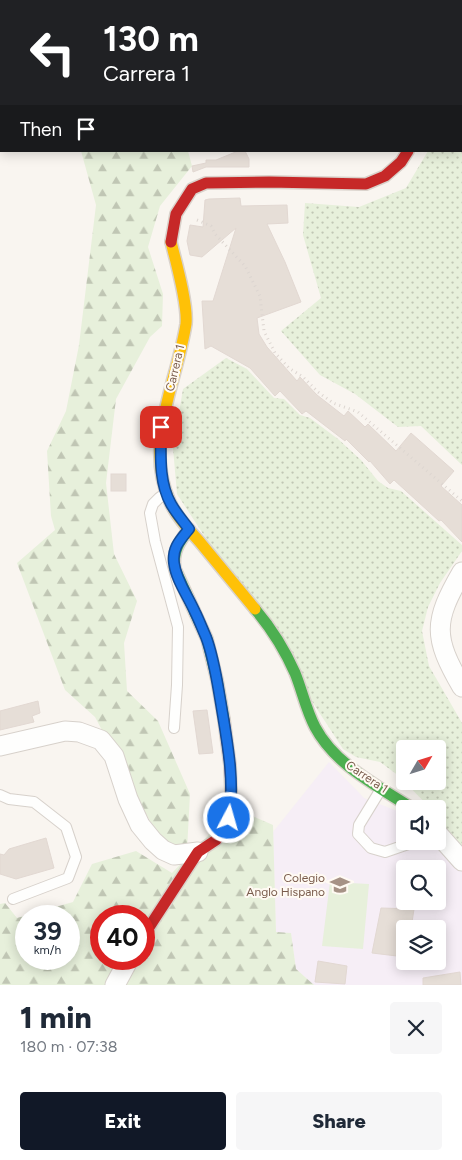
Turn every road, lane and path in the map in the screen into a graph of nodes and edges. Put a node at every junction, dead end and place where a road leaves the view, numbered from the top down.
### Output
1 (407, 152) edge
2 (176, 214) junction
3 (167, 493) junction
4 (462, 501) edge
5 (189, 529) junction
6 (462, 572) edge
7 (462, 687) edge
8 (174, 728) dead end
9 (0, 746) edge
10 (382, 788) junction
11 (0, 795) edge
12 (400, 800) edge
13 (446, 843) edge
14 (396, 848) edge
15 (185, 854) junction
16 (462, 861) edge
17 (13, 899) dead end
18 (155, 913) edge
19 (123, 970) edge
20 (115, 985) edge

1 - 2 street, Carrera 1
2 - 3 street, Carrera 1
2 - 4 path
3 - 5 street, Carrera 1
3 - 8 lane
5 - 10 street, Carrera 1
5 - 15 street
6 - 7 street
9 - 15 street
10 - 12 street, Carrera 1
10 - 14 lane
11 - 17 lane
13 - 16 street
15 - 18 street
19 - 20 street

